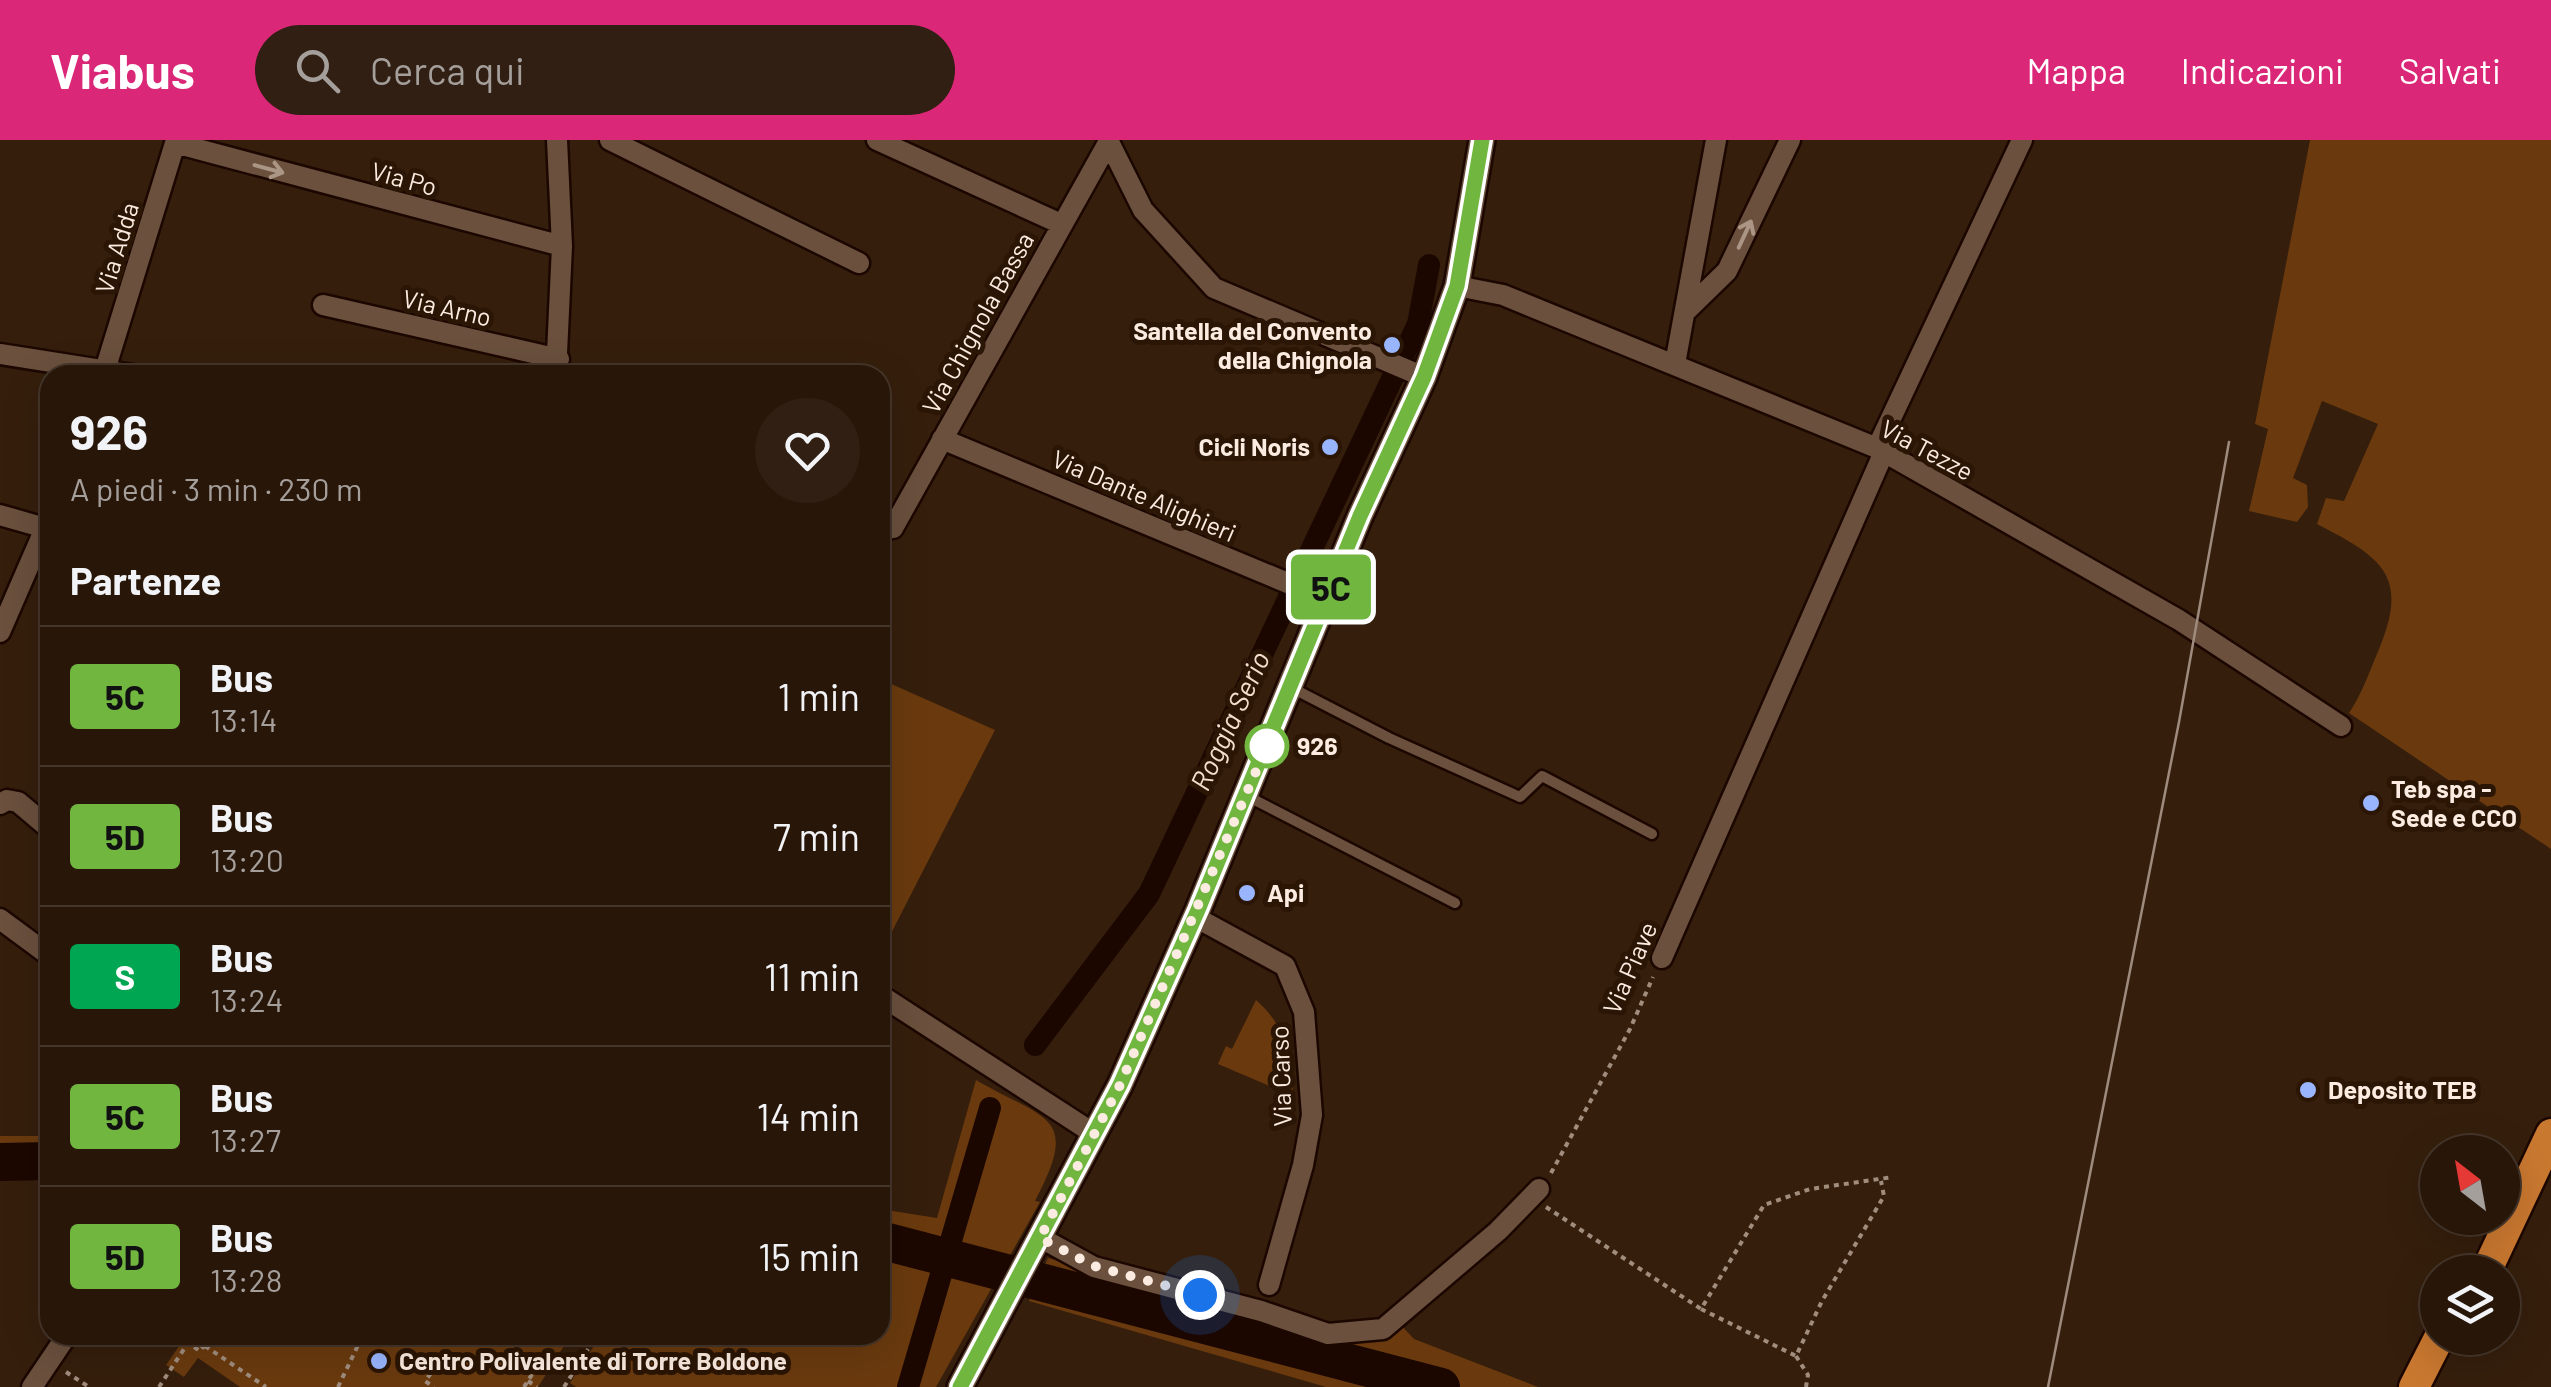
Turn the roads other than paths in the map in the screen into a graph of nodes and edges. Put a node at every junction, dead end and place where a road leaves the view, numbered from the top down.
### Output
1 (557, 140) edge
2 (610, 140) edge
3 (877, 140) edge
4 (1482, 140) edge
5 (1716, 140) edge
6 (1790, 140) edge
7 (2022, 140) edge
8 (1108, 141) edge
9 (176, 142) edge
10 (1061, 224) junction
11 (562, 246) junction
12 (859, 263) dead end
13 (1457, 286) junction
14 (323, 305) dead end
15 (1686, 310) junction
16 (0, 354) edge
17 (1675, 364) junction
18 (66, 365) edge
19 (110, 365) edge
20 (540, 365) edge
21 (558, 365) edge
22 (1403, 368) junction
23 (942, 439) junction
24 (1881, 450) junction
25 (0, 515) edge
26 (40, 521) edge
27 (890, 522) edge
28 (40, 540) edge
29 (1326, 598) junction
30 (0, 632) edge
31 (1291, 688) junction
32 (2342, 726) dead end
33 (1246, 795) junction
34 (0, 804) edge
35 (40, 821) edge
36 (1652, 834) dead end
37 (1455, 902) dead end
38 (1194, 917) junction
39 (0, 919) edge
40 (40, 949) edge
41 (1662, 958) road end
42 (890, 1001) edge
43 (2551, 1119) edge
44 (2551, 1134) edge
45 (1096, 1135) junction
46 (2520, 1180) edge
47 (1539, 1189) road end
48 (1036, 1247) junction
49 (2494, 1255) edge
50 (1269, 1286) dead end
51 (60, 1345) edge
52 (2430, 1355) edge
53 (2448, 1355) edge
54 (32, 1387) edge
55 (960, 1387) edge
56 (2414, 1387) edge
57 (2432, 1387) edge

1 - 11 street
2 - 12 street
3 - 10 street
4 - 13 street
5 - 15 street
15 -> 6 street
7 - 24 street, Via Piave
8 - 10 street, Via Chignola Bassa
8 - 22 street
9 -> 11 street, Via Po
9 - 19 street, Via Adda
10 - 23 street, Via Chignola Bassa
11 - 21 street
13 - 17 street, Via Tezze
13 - 22 street
14 - 20 street, Via Arno
15 - 17 street
16 - 18 street
17 - 24 street, Via Tezze
22 - 29 street
23 - 27 street, Via Chignola Bassa
23 - 29 street, Via Dante Alighieri
24 - 32 street, Via Tezze
24 - 41 street, Via Piave
25 - 26 street
28 - 30 street
29 - 31 street
31 - 33 street
31 - 36 lane
33 - 37 lane
33 - 38 street
34 - 35 street
38 - 45 street
38 - 50 street, Via Carso
39 - 40 street
42 - 45 street
43 - 46 highway
44 - 49 highway
45 - 48 street
47 - 48 street
48 - 55 street
51 - 54 street
52 - 56 highway
53 - 57 highway

